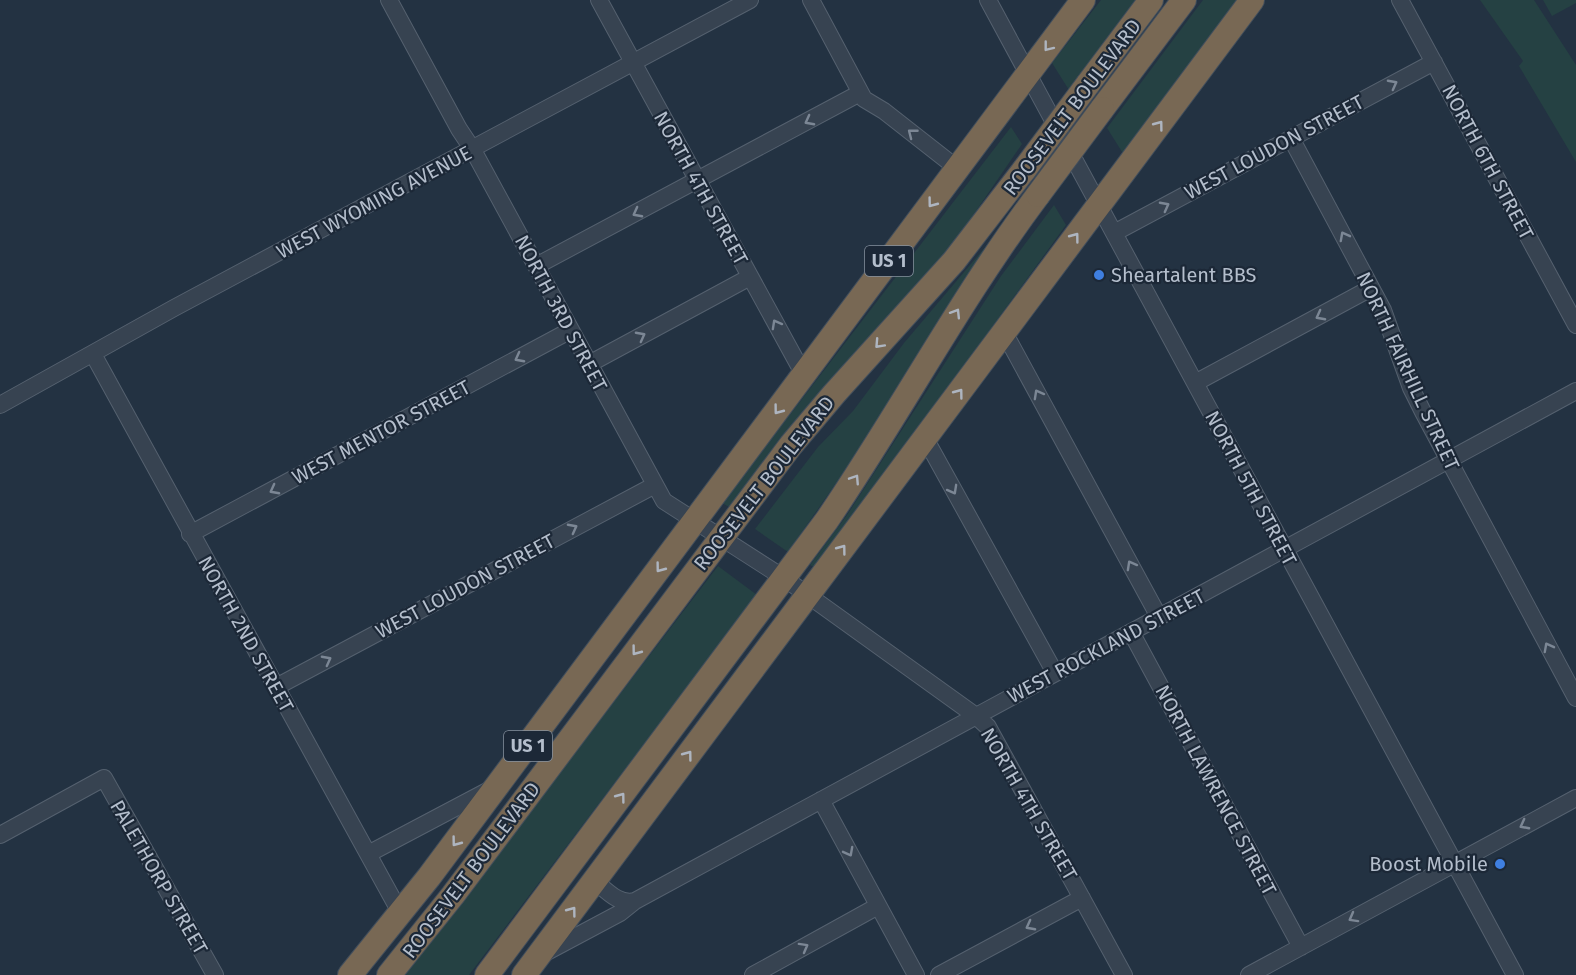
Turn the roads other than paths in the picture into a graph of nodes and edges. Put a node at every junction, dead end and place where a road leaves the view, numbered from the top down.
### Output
1 (389, 0) edge
2 (599, 0) edge
3 (750, 0) edge
4 (811, 0) edge
5 (988, 0) edge
6 (1083, 0) edge
7 (1151, 0) edge
8 (1184, 0) edge
9 (1252, 0) edge
10 (1400, 0) edge
11 (1434, 62) junction
12 (633, 63) junction
13 (1028, 74) junction
14 (860, 93) junction
15 (1292, 138) junction
16 (473, 150) junction
17 (958, 169) junction
18 (697, 181) junction
19 (1099, 205) junction
20 (1114, 233) junction
21 (536, 266) junction
22 (750, 277) junction
23 (1371, 288) junction
24 (1576, 325) edge
25 (571, 330) junction
26 (1004, 332) junction
27 (93, 354) junction
28 (589, 363) junction
29 (804, 375) junction
30 (1195, 383) junction
31 (1576, 391) edge
32 (0, 405) edge
33 (925, 438) junction
34 (1448, 460) junction
35 (654, 485) junction
36 (695, 521) junction
37 (190, 534) junction
38 (721, 537) junction
39 (1285, 549) junction
40 (784, 578) junction
41 (807, 596) junction
42 (1159, 617) junction
43 (1131, 632) junction
44 (1055, 674) junction
45 (276, 687) junction
46 (1576, 698) edge
47 (976, 716) junction
48 (667, 784) junction
49 (497, 786) junction
50 (1576, 798) edge
51 (821, 800) junction
52 (0, 835) edge
53 (368, 854) junction
54 (573, 860) junction
55 (1454, 863) junction
56 (468, 876) junction
57 (595, 881) junction
58 (1082, 898) junction
59 (635, 901) junction
60 (878, 906) junction
61 (401, 914) junction
62 (1301, 947) junction
63 (531, 969) edge
64 (353, 971) edge
65 (215, 975) edge
66 (389, 975) edge
67 (487, 975) edge
68 (753, 975) edge
69 (916, 975) edge
70 (939, 975) edge
71 (1124, 975) edge
72 (1249, 975) edge
73 (1515, 975) edge

1 - 16 street, NORTH 3RD STREET
2 - 12 street, NORTH 4TH STREET
3 - 12 street, WEST WYOMING AVENUE
4 - 14 street
5 - 13 street, NORTH 5TH STREET
6 -> 13 highway, ROOSEVELT BOULEVARD / US 1
7 -> 38 highway, ROOSEVELT BOULEVARD / US 1, bridge
40 -> 8 highway, ROOSEVELT BOULEVARD, bridge
19 -> 9 highway
10 - 11 street, NORTH 6TH STREET
15 -> 11 street, WEST LOUDON STREET
11 - 24 street, NORTH 6TH STREET
12 - 16 street, WEST WYOMING AVENUE
12 - 18 street, NORTH 4TH STREET
13 - 17 highway, ROOSEVELT BOULEVARD / US 1
13 - 19 street, NORTH 5TH STREET
17 -> 14 street
14 -> 18 street
20 -> 15 street, WEST LOUDON STREET
23 -> 15 street, NORTH FAIRHILL STREET
16 - 21 street, NORTH 3RD STREET
16 - 27 street, WEST WYOMING AVENUE
17 -> 29 highway, ROOSEVELT BOULEVARD / US 1
18 -> 21 street
18 - 22 street, NORTH 4TH STREET
19 - 20 street, NORTH 5TH STREET
26 -> 19 highway
20 - 30 street, NORTH 5TH STREET
21 - 25 street, NORTH 3RD STREET
28 -> 22 street
29 -> 22 street, NORTH 4TH STREET
23 -> 30 street
23 - 34 street, NORTH FAIRHILL STREET
25 - 28 street, NORTH 3RD STREET
25 -> 37 street, WEST MENTOR STREET
33 -> 26 highway
42 -> 26 street
27 - 32 street, WEST WYOMING AVENUE
27 - 37 street, NORTH 2ND STREET
28 - 35 street, NORTH 3RD STREET
29 -> 36 highway, ROOSEVELT BOULEVARD / US 1
30 - 39 street, NORTH 5TH STREET
31 - 34 street, WEST ROCKLAND STREET
41 -> 33 highway
33 -> 44 street
34 - 39 street, WEST ROCKLAND STREET
46 -> 34 street, NORTH FAIRHILL STREET
35 - 36 street, NORTH 3RD STREET
45 -> 35 street, WEST LOUDON STREET
36 - 38 street, NORTH 3RD STREET
36 -> 49 highway, ROOSEVELT BOULEVARD / US 1
37 - 45 street, NORTH 2ND STREET
38 - 40 street, NORTH 3RD STREET
38 -> 56 highway, ROOSEVELT BOULEVARD / US 1
39 - 42 street, WEST ROCKLAND STREET
39 - 55 street, NORTH 5TH STREET
40 - 41 street, NORTH 4TH STREET
54 -> 40 highway, ROOSEVELT BOULEVARD
41 - 47 street, NORTH 4TH STREET
48 -> 41 highway
42 - 43 street, WEST ROCKLAND STREET
43 - 44 street, WEST ROCKLAND STREET
43 - 62 street, NORTH LAWRENCE STREET
44 - 47 street, WEST ROCKLAND STREET
45 - 53 street, NORTH 2ND STREET
47 - 51 street, WEST ROCKLAND STREET
47 - 58 street, NORTH 4TH STREET
48 - 54 highway
48 - 57 highway
49 - 53 street
49 - 56 highway
49 -> 61 highway, ROOSEVELT BOULEVARD / US 1
50 -> 55 street
51 - 59 street, WEST ROCKLAND STREET
51 -> 60 street
52 - 65 street, PALETHORP STREET
53 - 61 street, NORTH 2ND STREET
54 - 67 highway, ROOSEVELT BOULEVARD
55 -> 62 street
55 - 73 street, NORTH 5TH STREET
56 - 66 highway, ROOSEVELT BOULEVARD / US 1
57 - 59 street
63 -> 57 highway
58 -> 70 street
58 - 71 street, NORTH 4TH STREET
59 - 63 street, WEST ROCKLAND STREET
68 -> 60 street
60 - 69 street
61 - 64 highway, ROOSEVELT BOULEVARD / US 1
62 - 72 street

